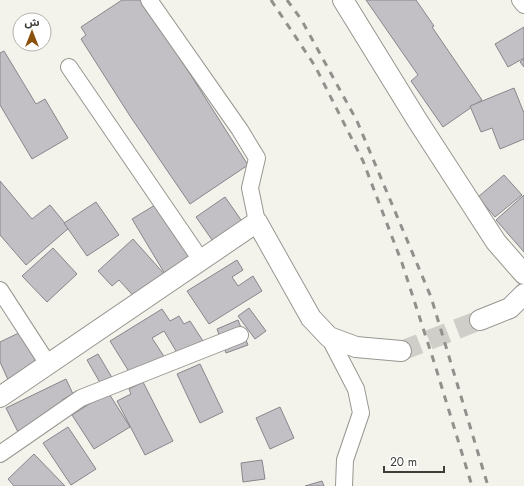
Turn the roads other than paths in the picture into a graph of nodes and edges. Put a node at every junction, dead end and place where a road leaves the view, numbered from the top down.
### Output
1 (149, 0) edge
2 (343, 0) edge
3 (520, 0) edge
4 (524, 5) edge
5 (69, 67) dead end
6 (257, 222) junction
7 (201, 260) junction
8 (521, 264) edge
9 (0, 290) edge
10 (524, 294) edge
11 (480, 320) tunnel mouth
12 (240, 335) dead end
13 (329, 337) junction
14 (401, 351) tunnel mouth
15 (48, 364) junction
16 (0, 397) edge
17 (0, 454) edge
18 (344, 486) edge

1 - 6 street
2 - 8 street
3 - 4 street
5 - 7 street
6 - 7 street
6 - 13 street
7 - 15 street
9 - 15 street
10 - 11 street
12 - 17 street
13 - 14 street
13 - 18 street
15 - 16 street

